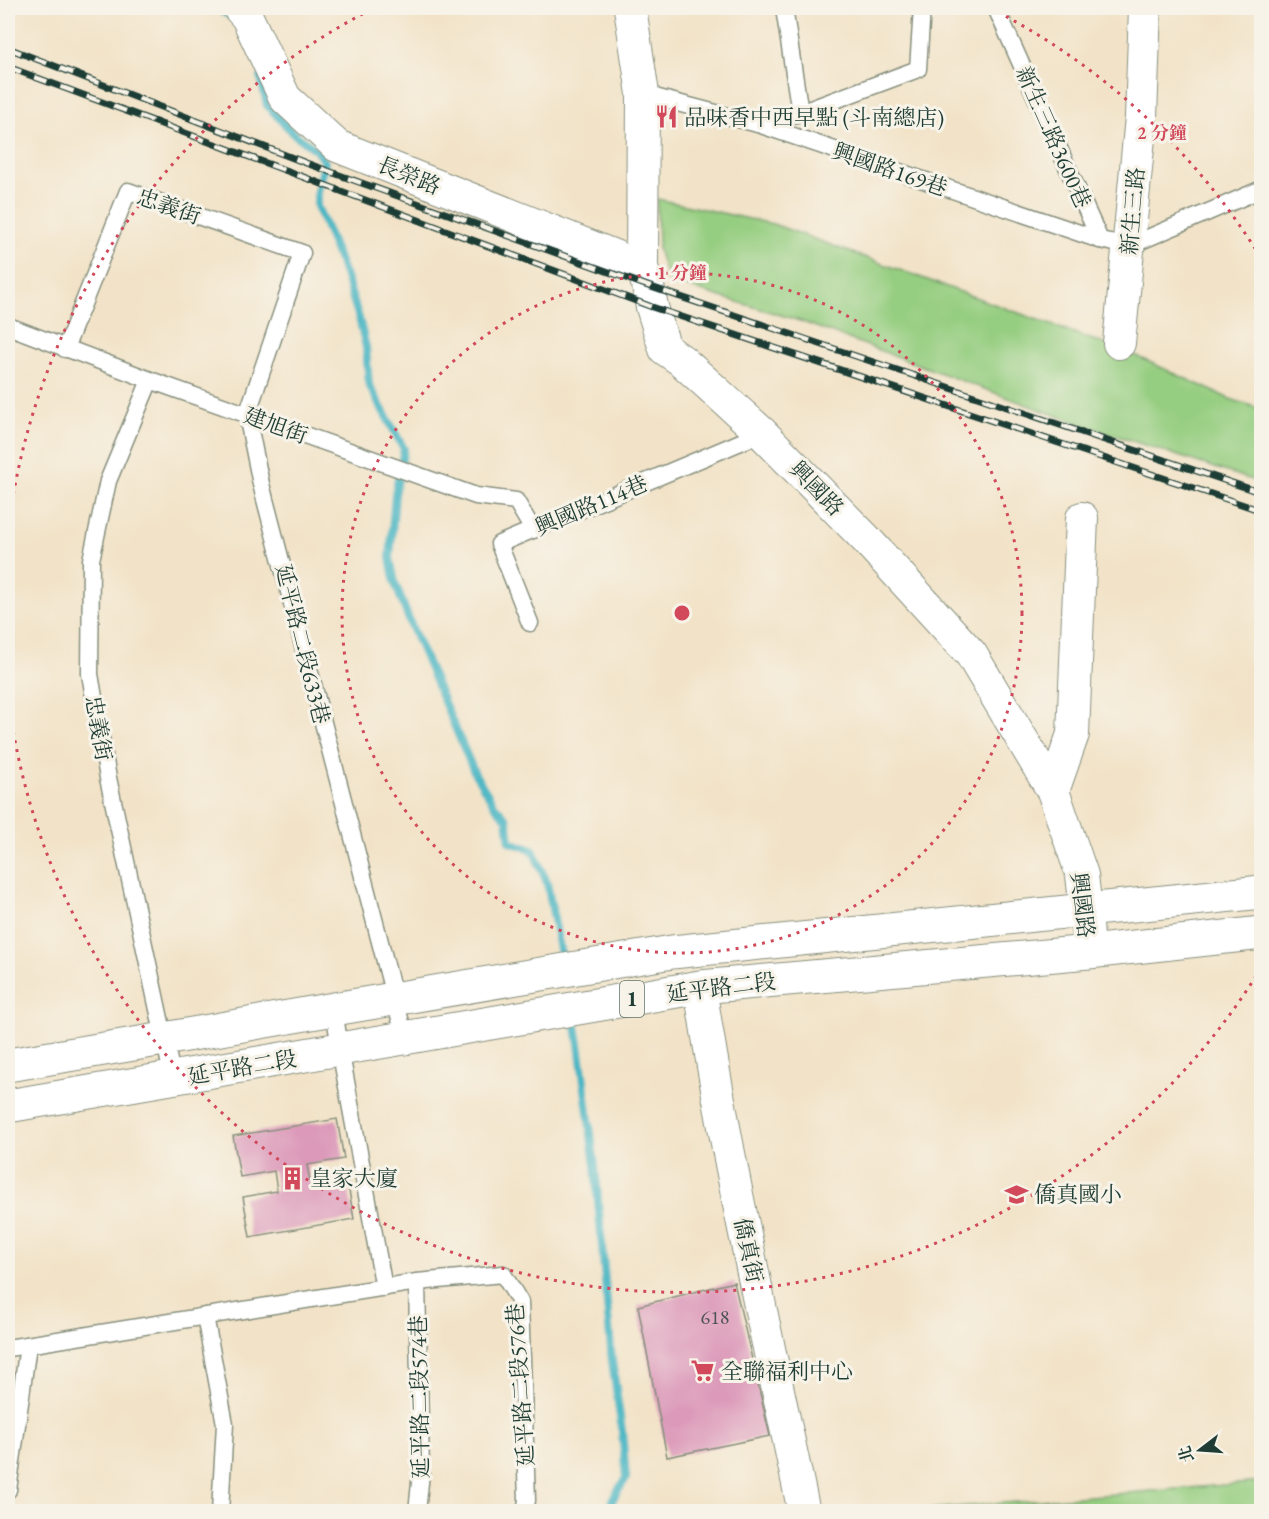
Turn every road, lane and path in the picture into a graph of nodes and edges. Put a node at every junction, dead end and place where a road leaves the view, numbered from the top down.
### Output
1 (239, 8) edge
2 (630, 8) edge
3 (784, 8) edge
4 (922, 8) edge
5 (996, 8) edge
6 (1145, 8) edge
7 (643, 94) junction
8 (800, 112) junction
9 (758, 124) junction
10 (1262, 189) edge
11 (1114, 243) junction
12 (642, 267) junction
13 (8, 326) edge
14 (1119, 343) dead end
15 (65, 349) junction
16 (150, 380) junction
17 (247, 415) junction
18 (762, 433) junction
19 (1082, 518) dead end
20 (533, 530) junction
21 (530, 623) dead end
22 (1053, 791) junction
23 (1262, 892) edge
24 (1086, 910) junction
25 (1262, 933) edge
26 (1089, 952) junction
27 (700, 987) junction
28 (394, 998) junction
29 (334, 1009) junction
30 (405, 1038) junction
31 (164, 1039) junction
32 (340, 1049) junction
33 (8, 1065) edge
34 (173, 1079) junction
35 (8, 1106) edge
36 (417, 1282) junction
37 (384, 1288) junction
38 (206, 1316) junction
39 (28, 1345) junction
40 (8, 1348) edge
41 (8, 1490) edge
42 (220, 1512) edge
43 (417, 1512) edge
44 (525, 1512) edge
45 (804, 1512) edge

1 - 12 street, 長榮路
2 - 7 street, 興國路
3 - 8 lane
4 - 8 lane
5 - 11 lane, 新生三路3600巷
6 - 11 street, 新生三路
7 - 9 lane, 興國路169巷
7 - 12 street, 興國路
8 - 9 lane
9 - 11 lane, 興國路169巷
10 - 11 lane
11 - 14 street, 新生三路
12 - 18 street, 興國路
13 - 15 lane, 建旭街
15 - 16 lane, 建旭街
15 - 17 lane, 忠義街
16 - 17 lane, 建旭街
16 - 31 lane, 忠義街
17 - 20 lane, 建旭街
17 - 28 lane, 延平路二段633巷
18 - 20 lane, 興國路114巷
18 - 22 street, 興國路
19 - 22 street
20 - 21 lane, 興國路114巷
22 - 24 street, 興國路
23 - 24 main road, 延平路二段 / 1
24 - 26 street, 興國路
24 - 28 main road, 延平路二段 / 1
25 - 26 main road, 延平路二段 / 1
26 - 27 main road, 延平路二段 / 1
27 - 30 main road, 延平路二段 / 1
27 - 45 street, 僑真街
28 - 29 main road, 延平路二段 / 1
28 - 30 lane, 延平路二段633巷
29 - 31 main road, 延平路二段 / 1
29 - 32 lane
30 - 32 main road, 延平路二段 / 1
31 - 33 main road, 延平路二段 / 1
31 - 34 lane, 忠義街
32 - 34 main road, 延平路二段 / 1
32 - 37 lane
34 - 35 main road, 延平路二段 / 1
36 - 37 lane, 延平路二段576巷
36 - 43 lane, 延平路二段574巷
36 - 44 lane, 延平路二段576巷
37 - 38 lane, 延平路二段576巷
38 - 39 lane, 延平路二段576巷
38 - 42 lane
39 - 40 lane, 延平路二段576巷
39 - 41 lane

